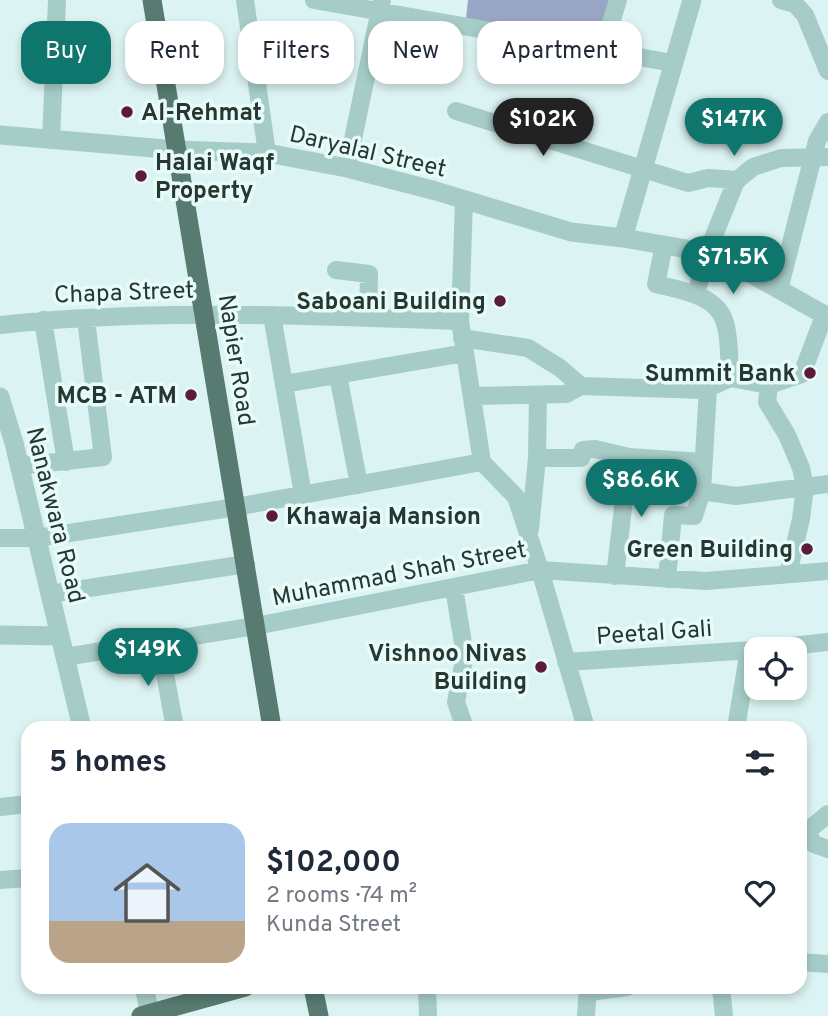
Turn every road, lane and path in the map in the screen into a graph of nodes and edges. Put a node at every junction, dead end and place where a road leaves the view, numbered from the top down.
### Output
1 (57, 0) edge
2 (152, 0) edge
3 (245, 0) edge
4 (314, 0) edge
5 (618, 0) edge
6 (692, 0) edge
7 (780, 0) edge
8 (381, 5) edge
9 (612, 21) edge
10 (477, 30) edge
11 (642, 58) edge
12 (673, 63) junction
13 (828, 71) edge
14 (456, 111) dead end
15 (828, 122) edge
16 (0, 135) edge
17 (51, 140) junction
18 (177, 150) junction
19 (267, 153) junction
20 (820, 157) edge
21 (347, 167) junction
22 (642, 169) junction
23 (738, 180) junction
24 (464, 200) junction
25 (623, 238) junction
26 (664, 245) junction
27 (708, 253) junction
28 (336, 270) dead end
29 (779, 290) junction
30 (696, 294) junction
31 (204, 313) junction
32 (272, 315) junction
33 (826, 316) edge
34 (368, 318) junction
35 (86, 319) junction
36 (43, 320) junction
37 (0, 325) edge
38 (462, 337) junction
39 (338, 375) junction
40 (730, 378) junction
41 (284, 384) junction
42 (769, 385) junction
43 (581, 386) junction
44 (708, 388) junction
45 (472, 396) junction
46 (538, 396) junction
47 (0, 397) edge
48 (7, 443) edge
49 (629, 457) junction
50 (537, 458) junction
51 (66, 462) junction
52 (482, 462) junction
53 (703, 462) junction
54 (19, 466) junction
55 (828, 484) edge
56 (359, 485) junction
57 (805, 487) junction
58 (702, 491) junction
59 (303, 495) junction
60 (236, 507) junction
61 (529, 536) junction
62 (0, 538) edge
63 (37, 538) junction
64 (246, 564) junction
65 (540, 570) junction
66 (828, 571) edge
67 (788, 573) junction
68 (615, 576) junction
69 (667, 579) junction
70 (453, 588) junction
71 (50, 594) junction
72 (256, 626) junction
73 (0, 635) edge
74 (60, 636) junction
75 (159, 642) junction
76 (828, 642) edge
77 (807, 644) edge
78 (744, 650) edge
79 (65, 657) junction
80 (566, 663) junction
81 (744, 680) edge
82 (80, 721) edge
83 (174, 721) edge
84 (271, 721) edge
85 (463, 721) edge
86 (584, 721) edge
87 (737, 721) edge
88 (21, 805) edge
89 (0, 807) edge
90 (828, 814) edge
91 (807, 831) edge
92 (807, 838) edge
93 (828, 849) edge
94 (21, 878) edge
95 (0, 880) edge
96 (807, 962) edge
97 (828, 964) edge
98 (145, 994) edge
99 (220, 994) edge
100 (314, 994) edge
101 (427, 994) edge
102 (589, 994) edge
103 (722, 994) edge
104 (146, 1015) edge
105 (318, 1016) edge
106 (428, 1016) edge
107 (586, 1016) edge
108 (724, 1016) edge

1 - 17 street
2 - 18 main road, Napier Road
3 - 19 street
4 - 8 street
5 - 9 street
6 - 12 street
7 - 13 street
8 - 10 street
8 - 21 street
11 - 12 street
12 - 22 street
14 - 22 street
15 - 20 street
16 - 17 street, Daryalal Street
17 - 18 street, Daryalal Street
18 - 19 street, Daryalal Street
18 - 31 main road, Napier Road
19 - 21 street, Daryalal Street
20 - 23 street
20 - 29 street
21 - 24 street, Daryalal Street
22 - 23 street
22 - 25 street
23 - 27 street
24 - 25 street, Daryalal Street
24 - 38 street
25 - 26 street, Daryalal Street
26 - 27 street, Daryalal Street
26 - 30 street
27 - 29 street, Daryalal Street
27 - 30 street
28 - 34 street
29 - 33 street, Daryalal Street
30 - 40 street
31 - 32 street, Chapa Street
31 - 35 street, Chapa Street
31 - 60 main road, Napier Road
32 - 34 street, Chapa Street
32 - 41 street
33 - 42 street
34 - 38 street, Chapa Street
35 - 36 street, Chapa Street
35 - 51 street
36 - 37 street, Chapa Street
36 - 51 street
38 - 39 street
38 - 43 street
38 - 45 street
39 - 41 street
39 - 56 street
40 - 42 street
40 - 44 street
41 - 59 street
42 - 57 street
43 - 44 street
43 - 46 street
44 - 53 street
45 - 46 street
45 - 52 street
46 - 50 street
47 - 48 street, Nanakwara Road
48 - 54 street, Nanakwara Road
49 - 50 street
49 - 53 street
49 - 68 street
50 - 61 street
51 - 54 street
52 - 56 street
52 - 61 street
53 - 58 street
54 - 63 street, Nanakwara Road
55 - 57 street
56 - 59 street
57 - 58 street
57 - 67 street
58 - 69 street
59 - 60 street
60 - 63 street
60 - 64 main road, Napier Road
61 - 65 street
62 - 63 street
63 - 71 street, Nanakwara Road
64 - 71 street
64 - 72 main road, Napier Road
65 - 68 street, Muhammad Shah Street
65 - 70 street, Muhammad Shah Street
65 - 80 street
66 - 67 street, Muhammad Shah Street
67 - 69 street, Muhammad Shah Street
68 - 69 street, Muhammad Shah Street
70 - 72 street, Muhammad Shah Street
70 - 85 street
71 - 74 street, Nanakwara Road
72 - 75 street, Muhammad Shah Street
72 - 84 main road, Napier Road
73 - 74 street
74 - 79 street, Nanakwara Road
75 - 79 street, Muhammad Shah Street
75 - 83 street
76 - 77 street, Peetal Gali
78 - 80 street, Peetal Gali
79 - 82 street, Nanakwara Road
80 - 86 street
81 - 87 street
88 - 89 street
90 - 91 street
92 - 93 street
94 - 95 street
96 - 97 street
98 - 104 street
99 - 104 main road
100 - 105 main road
101 - 106 street
102 - 107 street
103 - 108 street

